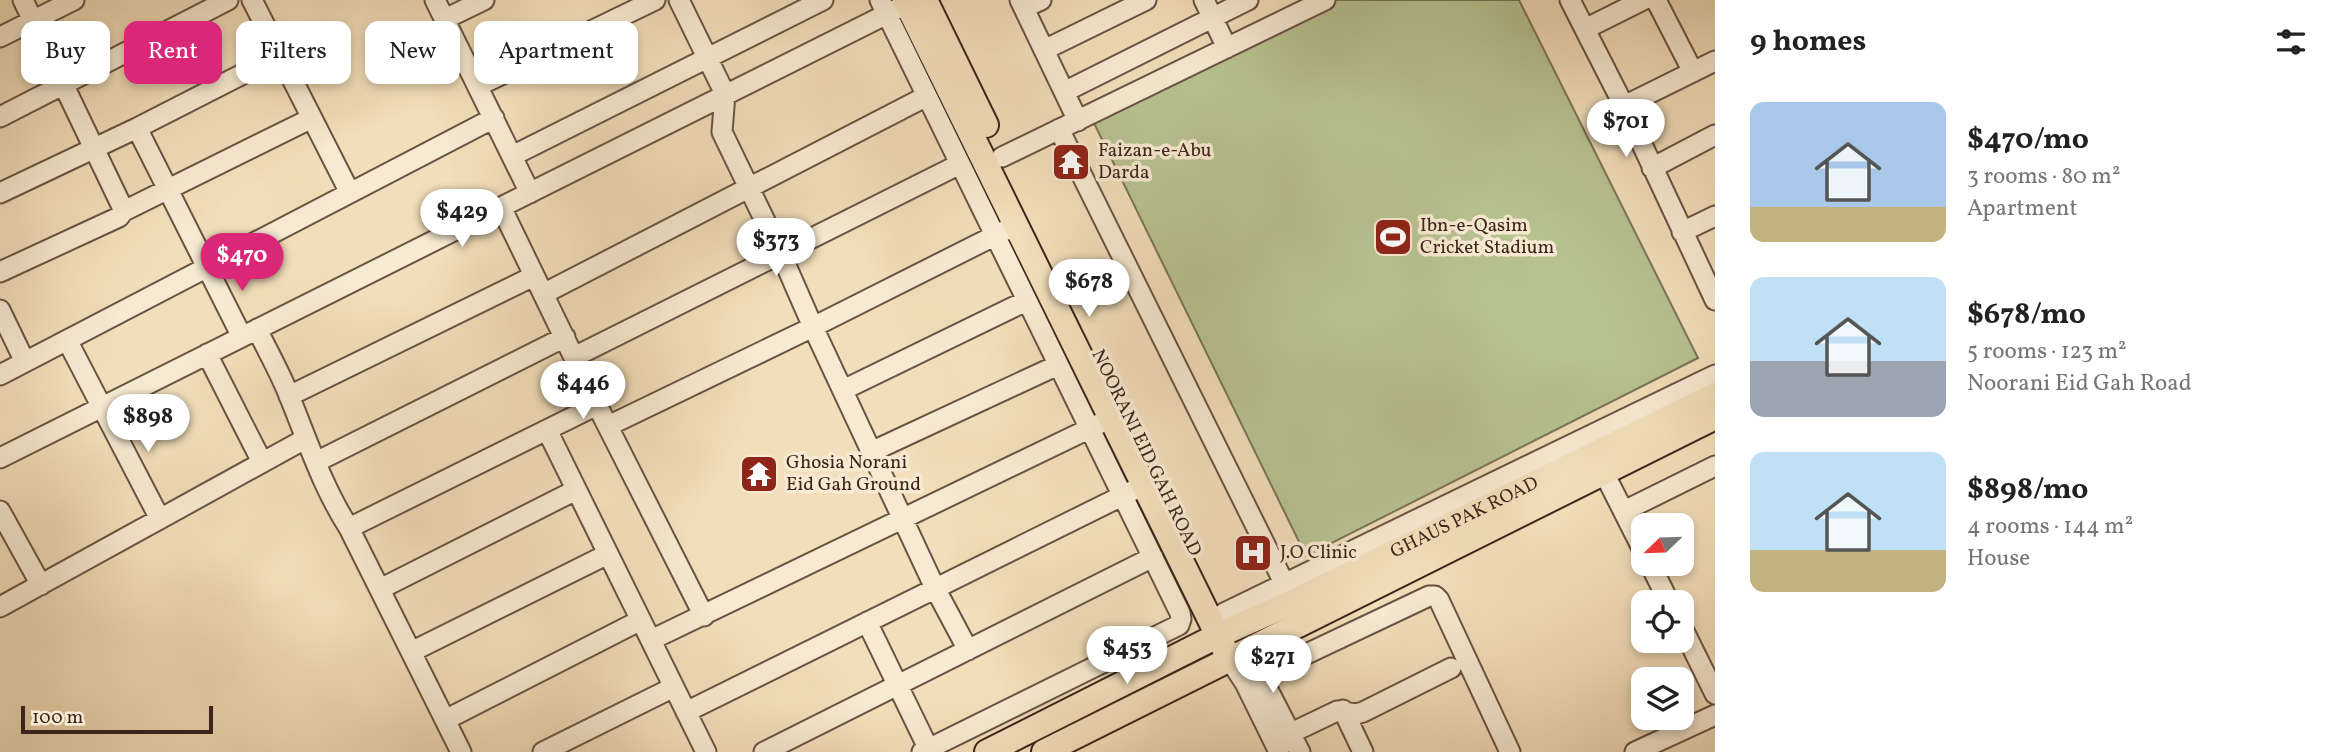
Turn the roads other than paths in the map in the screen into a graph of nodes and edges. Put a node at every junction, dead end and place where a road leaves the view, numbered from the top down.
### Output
1 (23, 0) edge
2 (74, 0) edge
3 (228, 0) edge
4 (252, 0) edge
5 (435, 0) edge
6 (484, 0) edge
7 (655, 0) edge
8 (679, 0) edge
9 (823, 0) edge
10 (1146, 0) edge
11 (1248, 0) edge
12 (1325, 0) edge
13 (1570, 0) edge
14 (1643, 0) edge
15 (1656, 0) edge
16 (1028, 3) edge
17 (901, 4) edge
18 (1208, 9) edge
19 (444, 19) junction
20 (32, 20) junction
21 (263, 21) edge
22 (1585, 29) junction
23 (0, 37) edge
24 (1227, 48) junction
25 (1044, 50) junction
26 (707, 57) junction
27 (1715, 61) edge
28 (1693, 72) junction
29 (236, 77) edge
30 (295, 84) edge
31 (64, 85) junction
32 (478, 86) junction
33 (1064, 92) junction
34 (725, 94) junction
35 (927, 96) junction
36 (1623, 106) junction
37 (0, 117) edge
38 (312, 118) junction
39 (494, 118) junction
40 (1078, 121) junction
41 (137, 128) junction
42 (1059, 129) junction
43 (1715, 135) edge
44 (94, 148) junction
45 (512, 156) junction
46 (1002, 157) junction
47 (960, 164) junction
48 (1652, 168) junction
49 (749, 188) junction
50 (168, 190) junction
51 (0, 192) edge
52 (530, 192) junction
53 (350, 193) junction
54 (501, 207) junction
55 (124, 211) junction
56 (1715, 216) edge
57 (1017, 225) junction
58 (1682, 232) junction
59 (995, 236) junction
60 (781, 254) junction
61 (206, 268) junction
62 (0, 272) edge
63 (539, 285) junction
64 (1715, 300) edge
65 (1027, 301) junction
66 (0, 310) edge
67 (813, 327) junction
68 (249, 333) junction
69 (565, 337) junction
70 (67, 340) junction
71 (207, 354) junction
72 (574, 357) junction
73 (25, 362) junction
74 (1058, 365) junction
75 (0, 375) edge
76 (1715, 375) edge
77 (843, 390) junction
78 (1715, 395) edge
79 (289, 396) junction
80 (597, 405) junction
81 (101, 408) junction
82 (1715, 417) edge
83 (1112, 419) junction
84 (608, 426) junction
85 (1089, 429) junction
86 (547, 430) junction
87 (305, 439) junction
88 (873, 451) junction
89 (0, 458) edge
90 (262, 462) junction
91 (316, 462) junction
92 (1715, 466) edge
93 (1604, 473) junction
94 (1145, 485) junction
95 (576, 490) junction
96 (1122, 496) junction
97 (0, 511) edge
98 (1624, 511) junction
99 (904, 518) junction
100 (160, 519) junction
101 (1631, 525) edge
102 (349, 528) junction
103 (608, 554) junction
104 (1153, 557) junction
105 (41, 585) junction
106 (935, 588) junction
107 (380, 589) junction
108 (1289, 593) junction
109 (0, 607) edge
110 (704, 616) junction
111 (641, 620) junction
112 (867, 622) junction
113 (1224, 626) junction
114 (651, 640) junction
115 (968, 650) junction
116 (1694, 651) edge
117 (411, 652) junction
118 (1239, 655) junction
119 (1451, 668) dead end
120 (1252, 679) junction
121 (898, 685) junction
122 (674, 687) junction
123 (1715, 694) edge
124 (1343, 710) junction
125 (686, 712) junction
126 (1715, 715) edge
127 (445, 720) junction
128 (1289, 734) junction
129 (702, 751) edge
130 (927, 751) edge
131 (461, 752) edge
132 (543, 752) edge
133 (764, 752) edge
134 (987, 752) edge
135 (1044, 752) edge
136 (1279, 752) edge
137 (1300, 752) edge
138 (1363, 752) edge
139 (1510, 752) edge
140 (1634, 752) edge

1 - 20 street
2 - 20 street
3 - 31 street
4 - 21 street
5 - 19 street
6 - 19 street
7 - 32 street
8 - 26 street
9 - 26 street
10 - 25 street
11 - 18 street
12 - 24 street
13 - 22 street
14 - 22 street
15 - 28 street
16 - 25 street
17 - 34 street
17 - 35 street
17 - 46 main road, NOORANI EID GAH ROAD
17 - 57 main road, NOORANI EID GAH ROAD
18 - 24 street
18 - 33 street
19 - 32 street
20 - 23 street
20 - 31 street
22 - 36 street
24 - 40 street
25 - 33 street
26 - 34 street
26 - 45 street
27 - 28 street
28 - 36 street
29 - 41 street
30 - 38 street
31 - 37 street
31 - 44 street
32 - 39 street
33 - 40 street
34 - 49 street
34 - 52 street
35 - 47 street
35 - 49 street
36 - 48 street
38 - 50 street
38 - 53 street
39 - 45 street
39 - 53 street
40 - 42 street
41 - 44 street
41 - 50 street
42 - 46 street
42 - 108 street
43 - 48 street
44 - 51 street
44 - 55 street
45 - 52 street
46 - 113 main road, NOORANI EID GAH ROAD
47 - 59 street
47 - 60 street
48 - 58 street
49 - 60 street
49 - 63 street
50 - 55 street
50 - 61 street
52 - 54 street
53 - 61 street
54 - 63 street
54 - 68 street
55 - 62 street
56 - 58 street
57 - 59 street
57 - 83 main road, NOORANI EID GAH ROAD
58 - 64 street
59 - 65 street
59 - 67 street
60 - 67 street
60 - 72 street
61 - 68 street
61 - 70 street
63 - 69 street
63 - 79 street
65 - 74 street
65 - 77 street
66 - 73 street
67 - 77 street
67 - 84 street
68 - 71 street
68 - 79 street
69 - 72 street
69 - 91 street
70 - 73 street
70 - 81 street
71 - 81 street
71 - 90 street
72 - 80 street
73 - 75 street
74 - 85 street
74 - 88 street
76 - 108 street
77 - 88 street
78 - 108 main road, GHAUS PAK ROAD
79 - 87 street
80 - 84 street
80 - 86 street
81 - 89 street
81 - 100 street
82 - 93 main road
83 - 85 street
83 - 94 main road, NOORANI EID GAH ROAD
84 - 110 street
85 - 96 street
85 - 99 street
86 - 95 street
86 - 102 street
87 - 90 street
87 - 91 street
88 - 99 street
90 - 100 street
91 - 102 street
92 - 98 street
93 - 98 street
93 - 118 main road
94 - 96 street
94 - 113 main road, NOORANI EID GAH ROAD
95 - 103 street
95 - 107 street
96 - 104 street
96 - 106 street
97 - 105 street
98 - 101 street
99 - 106 street
99 - 110 street
100 - 105 street
102 - 107 street
103 - 111 street
103 - 117 street
104 - 115 street
104 - 130 street
105 - 109 street
106 - 112 street
106 - 115 street
107 - 117 street
108 - 113 main road, GHAUS PAK ROAD
110 - 114 street
111 - 114 street
111 - 127 street
112 - 121 street
112 - 125 street
113 - 118 main road, NOORANI EID GAH ROAD
113 - 134 main road, GHAUS PAK ROAD
114 - 122 street
115 - 121 street
116 - 123 street
117 - 127 street
118 - 120 street, NOORANI EID GAH ROAD
118 - 135 main road
119 - 124 street
120 - 128 street, NOORANI EID GAH ROAD
120 - 136 street, NOORANI EID GAH ROAD
120 - 139 street
121 - 130 street
121 - 133 street
122 - 125 street
122 - 132 street
124 - 128 street
124 - 138 street
125 - 129 street
126 - 140 street
127 - 131 street
128 - 137 street, NOORANI EID GAH ROAD

